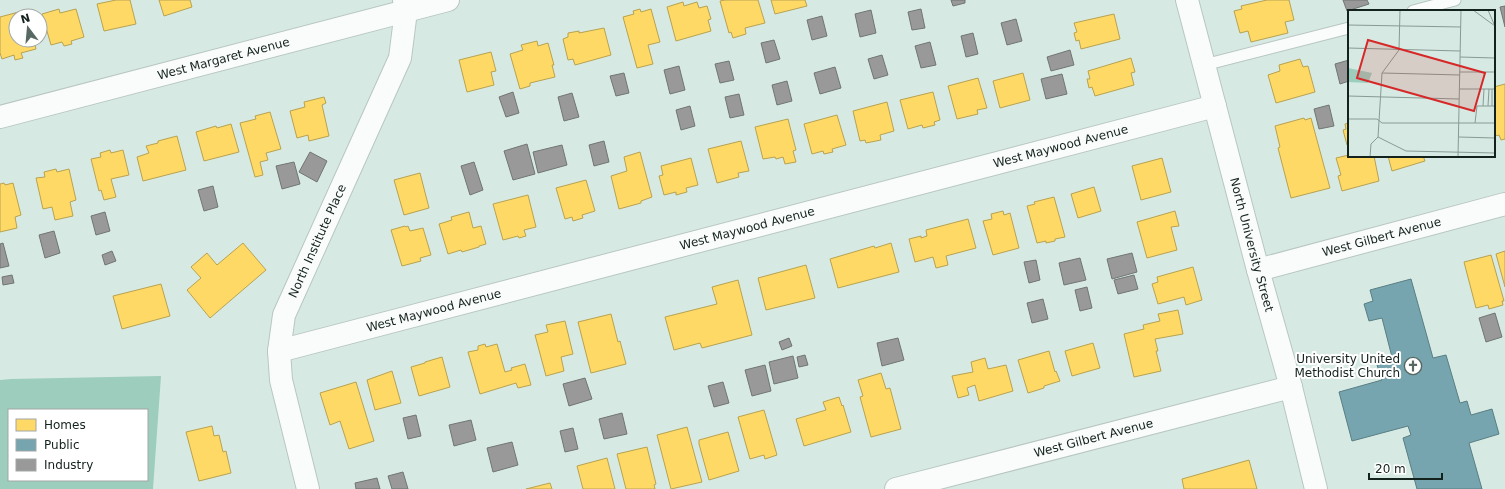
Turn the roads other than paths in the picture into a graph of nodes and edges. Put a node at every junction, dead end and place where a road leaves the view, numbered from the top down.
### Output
1 (448, 0) edge
2 (1187, 0) edge
3 (1455, 0) edge
4 (405, 5) edge
5 (1417, 10) edge
6 (1348, 28) edge
7 (1204, 65) junction
8 (1215, 106) junction
9 (0, 117) edge
10 (1505, 204) edge
11 (1258, 270) junction
12 (279, 351) junction
13 (1291, 387) junction
14 (308, 489) edge
15 (896, 489) edge
16 (1316, 489) edge

1 - 4 street, West Margaret Avenue
2 - 7 street, North University Street
3 - 5 lane
4 - 9 street, West Margaret Avenue
4 - 12 street, North Institute Place
6 - 7 lane
7 - 8 street, North University Street
8 - 11 street, North University Street
8 - 12 street, West Maywood Avenue
10 - 11 street, West Gilbert Avenue
11 - 13 street, North University Street
12 - 14 street, North Institute Place
13 - 15 street, West Gilbert Avenue
13 - 16 street, North University Street

